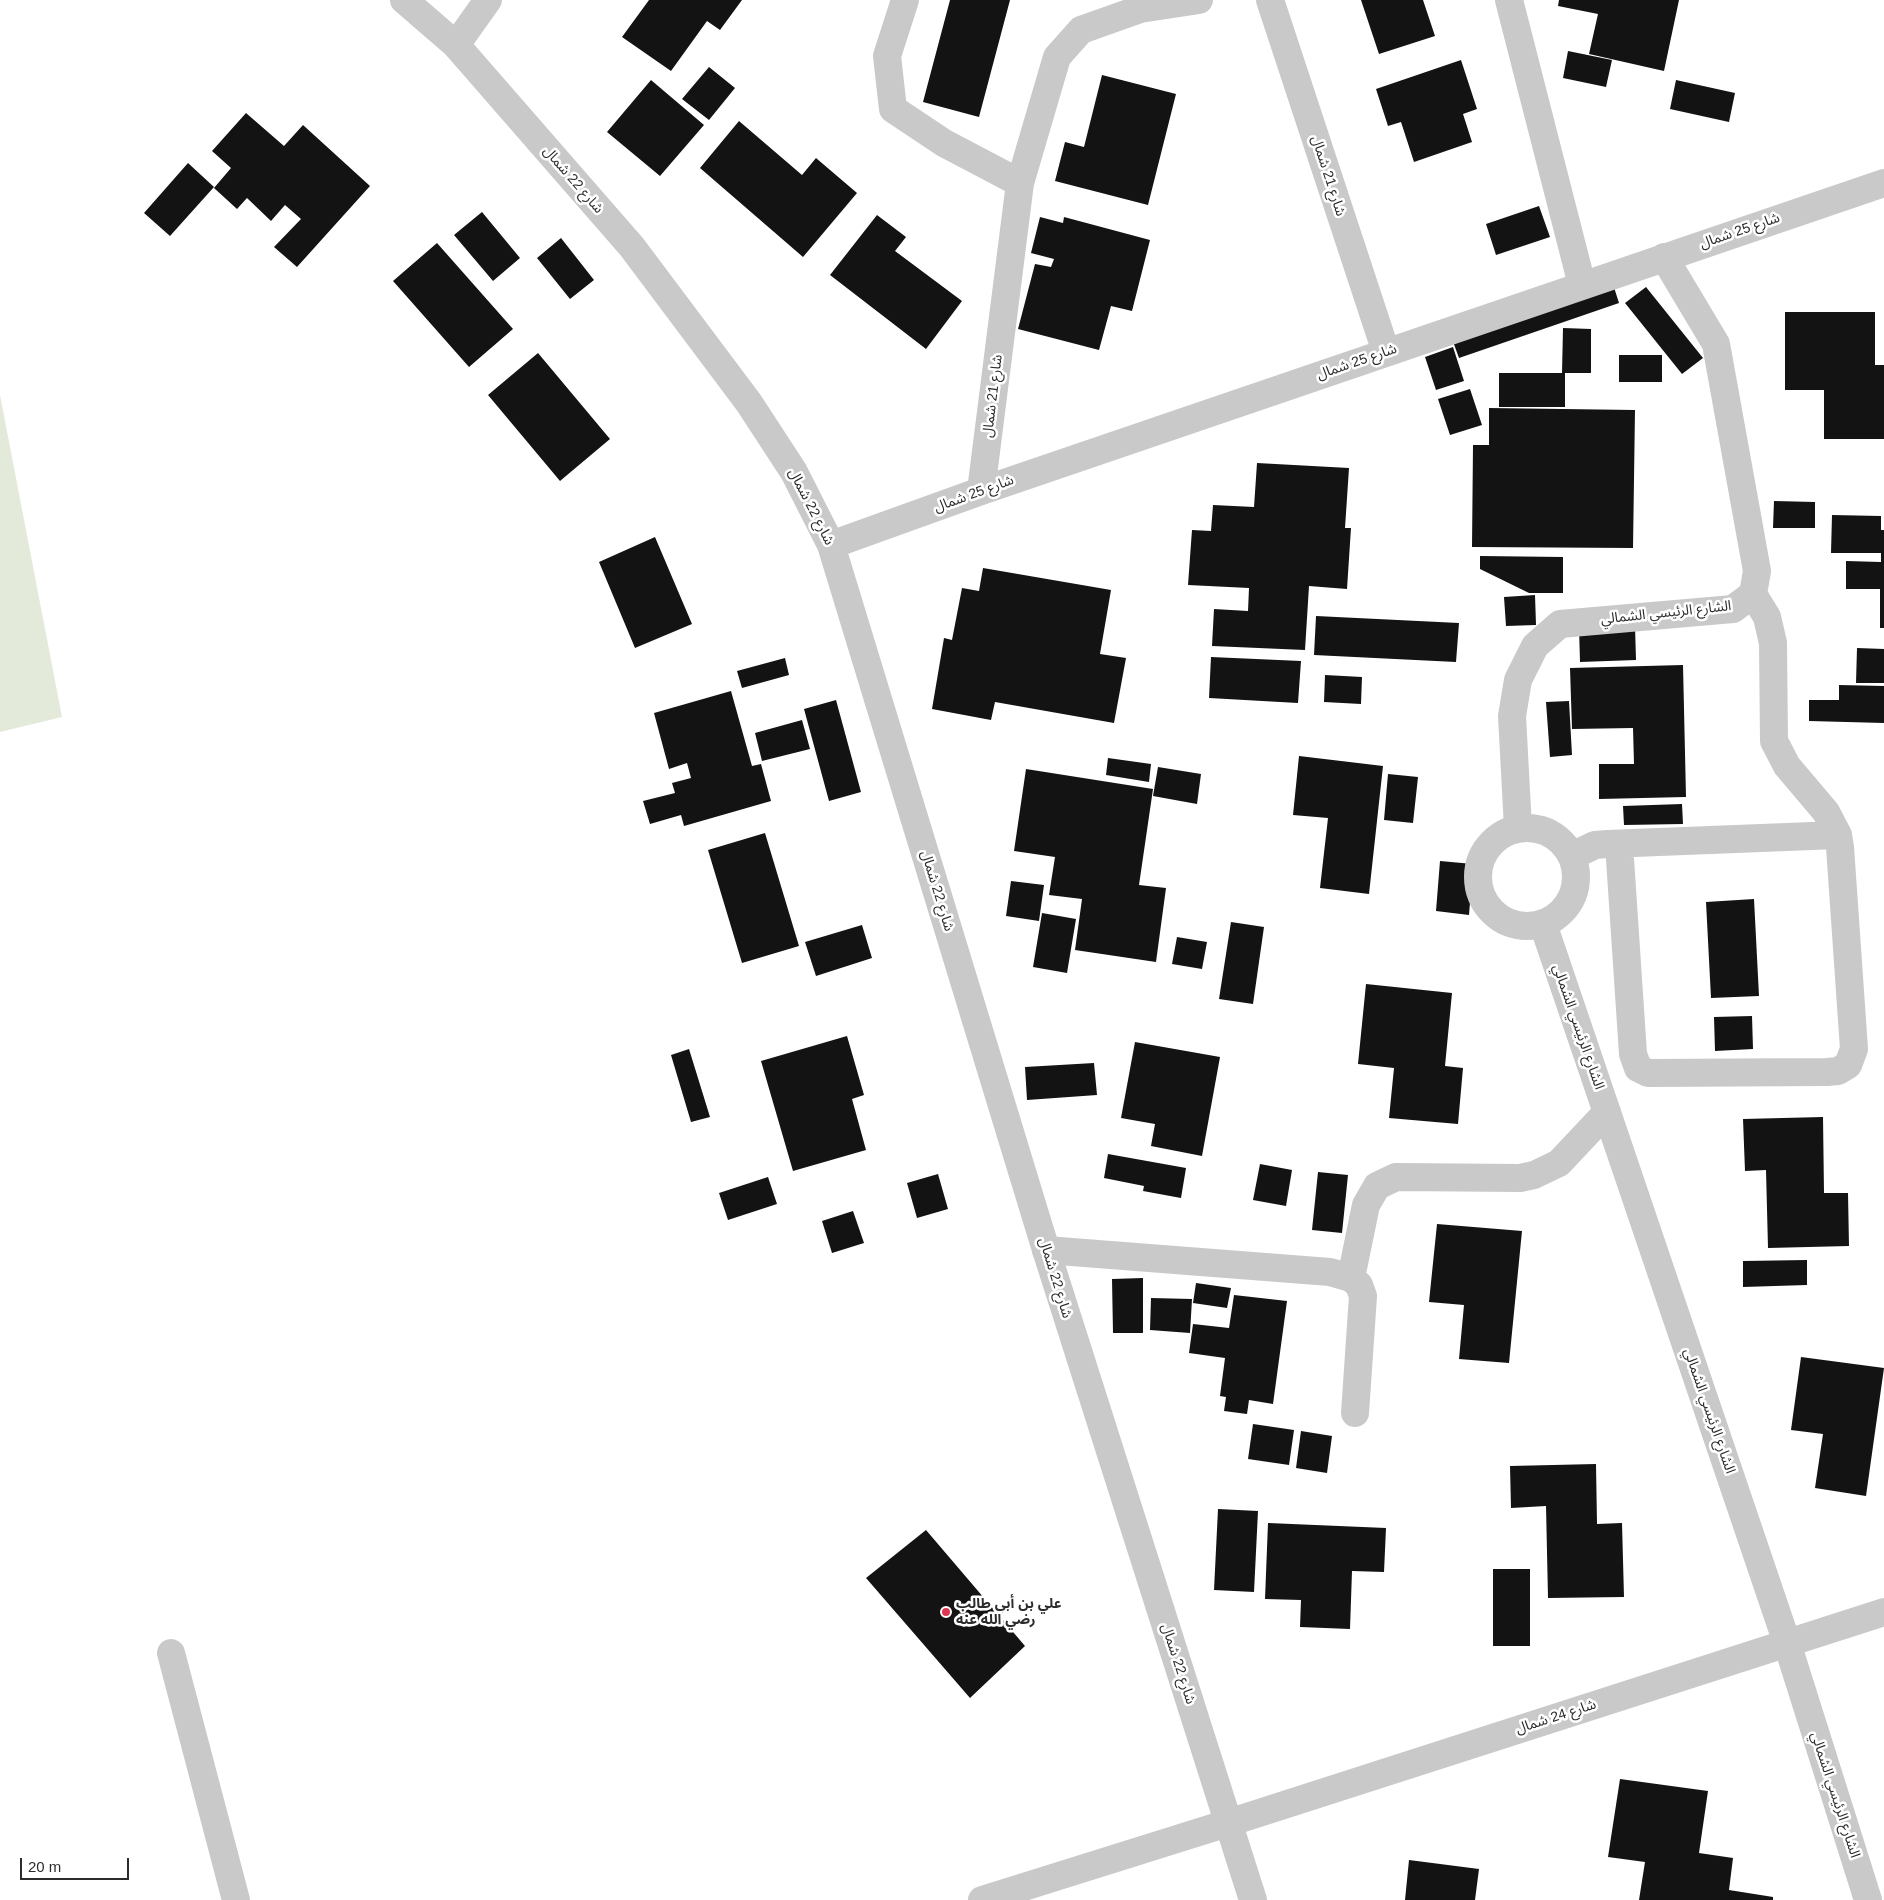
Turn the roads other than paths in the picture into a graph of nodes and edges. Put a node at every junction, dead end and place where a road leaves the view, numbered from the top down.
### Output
1 (404, 0) edge
2 (488, 0) edge
3 (905, 0) edge
4 (1199, 0) edge
5 (1270, 0) edge
6 (1509, 0) edge
7 (456, 45) junction
8 (1020, 183) junction
9 (1884, 183) edge
10 (1664, 257) junction
11 (1582, 285) junction
12 (1386, 352) junction
13 (981, 491) junction
14 (831, 545) junction
15 (1753, 594) junction
16 (1518, 828) junction
17 (1838, 835) junction
18 (1619, 844) junction
19 (1572, 856) junction
20 (1543, 924) junction
21 (1607, 1112) junction
22 (1046, 1250) junction
23 (1351, 1278) junction
24 (1356, 1413) dead end
25 (1884, 1612) edge
26 (1787, 1643) junction
27 (171, 1653) dead end
28 (1228, 1823) junction
29 (236, 1900) edge
30 (982, 1900) edge
31 (1253, 1900) edge
32 (1868, 1900) edge

1 - 7 street, شارع 22 شمال
2 - 7 street
3 - 8 street
4 - 8 street, شارع 21 شمال
5 - 12 street, شارع 21 شمال
6 - 11 street
7 - 14 street, شارع 22 شمال
8 - 13 street, شارع 21 شمال
9 - 10 street, شارع 25 شمال
10 - 11 street, شارع 25 شمال
10 - 15 street
11 - 12 street, شارع 25 شمال
12 - 13 street, شارع 25 شمال
13 - 14 street, شارع 25 شمال
14 - 22 street, شارع 22 شمال
15 - 16 street, الشارع الرئيسي الشمالي
15 - 17 street
16 - 19 street
16 - 20 street
17 - 18 street
17 - 18 street
18 - 19 street
19 - 20 street
20 - 21 street, الشارع الرئيسي الشمالي
21 - 23 street
21 - 26 street, الشارع الرئيسي الشمالي
22 - 23 street
22 - 28 street, شارع 22 شمال
23 - 24 street
25 - 26 street, شارع 24 شمال
26 - 28 street, شارع 24 شمال
26 - 32 street, الشارع الرئيسي الشمالي
27 - 29 street
28 - 30 street, شارع 24 شمال
28 - 31 street, شارع 22 شمال

